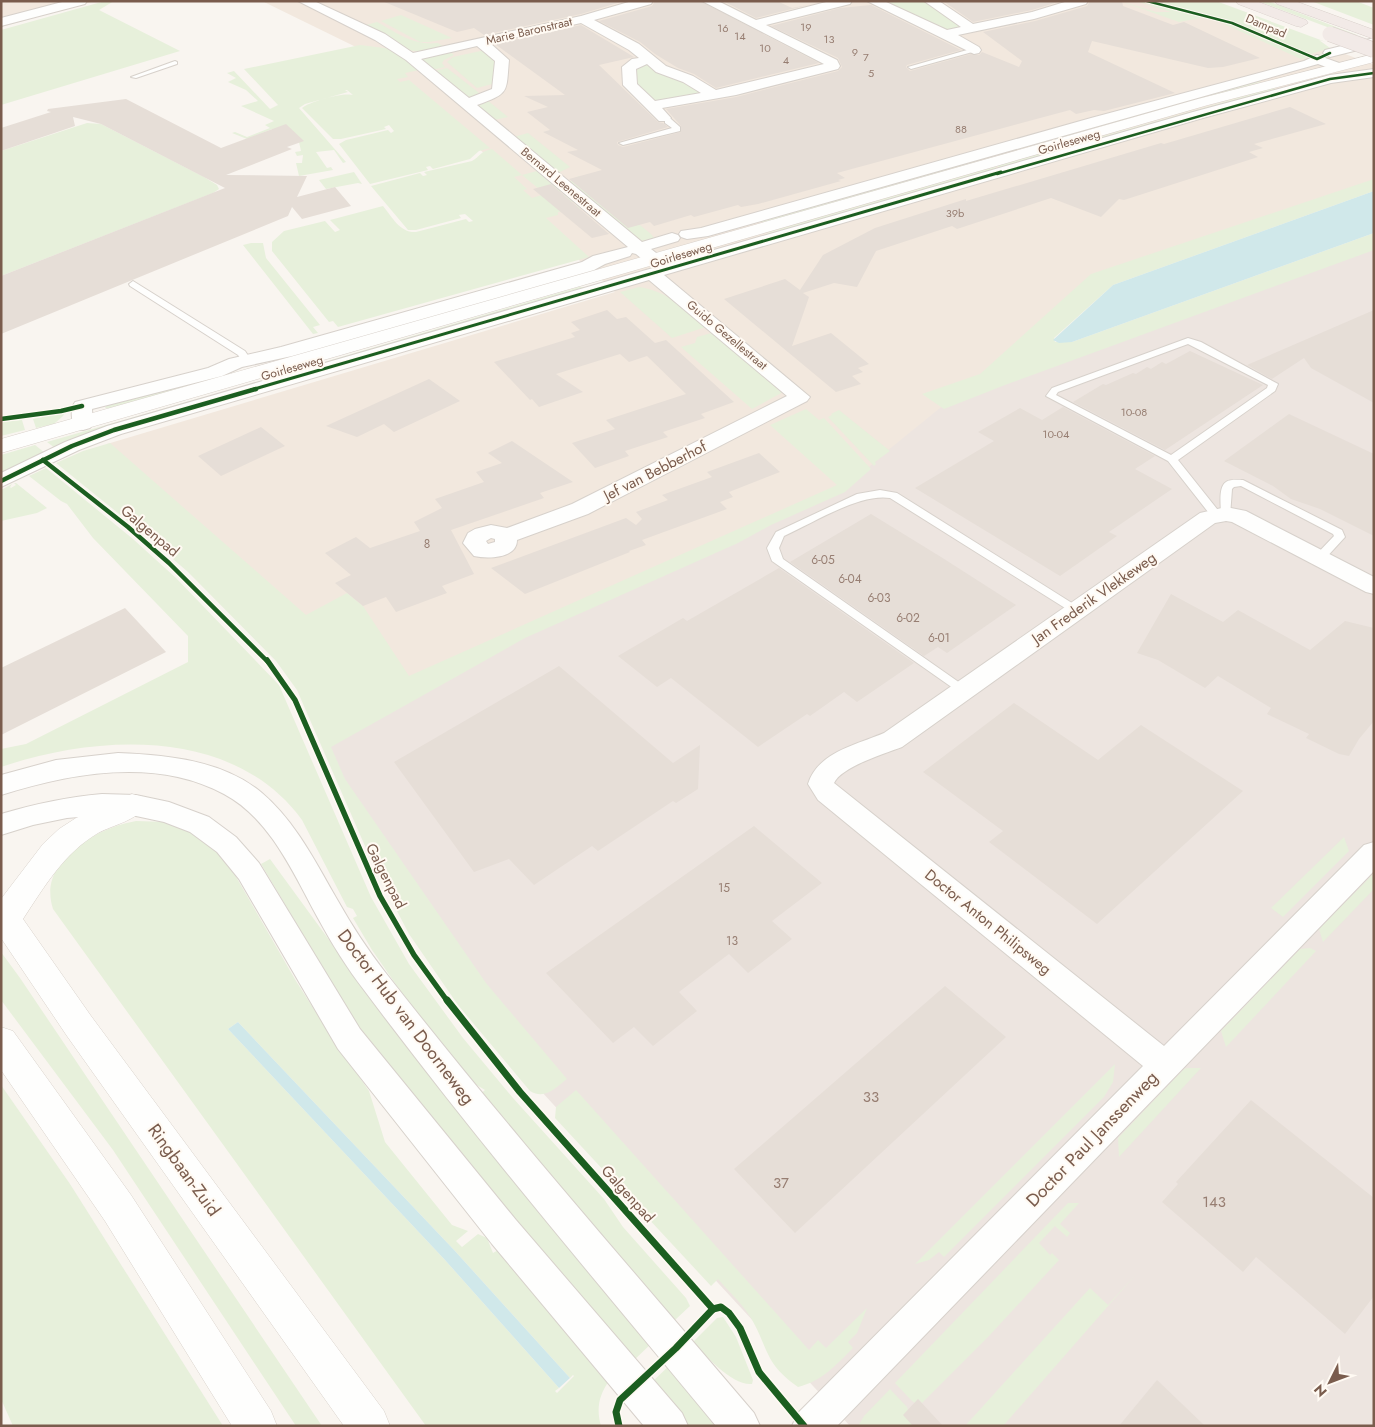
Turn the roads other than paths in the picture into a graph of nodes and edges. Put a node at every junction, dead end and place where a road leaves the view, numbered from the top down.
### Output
1 (81, 1) edge
2 (304, 1) edge
3 (647, 1) edge
4 (708, 1) edge
5 (846, 1) edge
6 (873, 1) edge
7 (930, 1) edge
8 (1082, 1) edge
9 (1243, 1) edge
10 (1282, 1) edge
11 (583, 18) junction
12 (1, 22) edge
13 (756, 24) junction
14 (972, 29) junction
15 (946, 34) junction
16 (1374, 35) edge
17 (480, 42) junction
18 (1374, 42) edge
19 (974, 50) joint
20 (1374, 50) edge
21 (411, 57) junction
22 (1374, 58) edge
23 (650, 60) junction
24 (1334, 60) junction
25 (175, 63) dead end
26 (911, 67) dead end
27 (1374, 73) edge
28 (134, 78) dead end
29 (714, 95) junction
30 (467, 104) junction
31 (652, 106) junction
32 (668, 121) joint
33 (623, 143) dead end
34 (748, 233) junction
35 (633, 250) junction
36 (657, 268) junction
37 (603, 282) junction
38 (133, 284) dead end
39 (518, 292) junction
40 (251, 367) junction
41 (800, 397) joint
42 (1, 446) edge
43 (1172, 459) junction
44 (1, 481) edge
45 (1221, 514) junction
46 (506, 536) dead end
47 (1319, 558) junction
48 (1374, 587) edge
49 (1077, 610) junction
50 (964, 690) junction
51 (824, 775) joint
52 (1, 785) edge
53 (132, 805) junction
54 (1, 825) edge
55 (1374, 853) edge
56 (4, 915) edge
57 (1, 1042) edge
58 (1165, 1065) junction
59 (256, 1426) edge
60 (368, 1426) edge
61 (669, 1426) edge
62 (742, 1426) edge
63 (811, 1426) edge

1 - 12 street
2 - 21 street, Bernard Leenestraat
3 - 11 street, Marie Baronstraat
4 - 13 street
5 - 13 street
6 - 15 street
7 - 14 street
8 - 14 street
9 - 20 highway, bridge
10 - 16 highway
11 - 17 street, Marie Baronstraat
11 - 23 street
13 - 29 street
14 - 15 street
15 - 19 street
17 - 21 street, Marie Baronstraat
17 - 30 street
18 - 24 street, Goirleseweg
19 - 26 lane
21 - 30 street, Bernard Leenestraat
22 - 24 street, Goirleseweg
23 - 29 street
23 - 31 street
24 - 34 street, Goirleseweg
25 - 28 lane
27 - 34 street, Goirleseweg
29 - 31 street
30 - 35 street, Bernard Leenestraat
31 - 32 street
32 - 33 lane
34 - 35 street, Goirleseweg
34 - 36 street, Goirleseweg
35 - 36 street, Bernard Leenestraat
35 - 39 street, Goirleseweg
36 - 37 street, Goirleseweg
36 - 41 street, Guido Gezellestraat
37 - 39 street, Goirleseweg
37 - 44 street, Goirleseweg
38 - 40 lane
39 - 40 street, Goirleseweg
40 - 42 street, Goirleseweg
41 - 46 street, Jef van Bebberhof
43 - 43 lane
43 - 45 lane
45 - 47 street
45 - 47 lane
45 - 49 street, Jan Frederik Vlekkeweg
47 - 48 street
49 - 50 street, Jan Frederik Vlekkeweg
49 - 50 lane
50 - 51 street, Jan Frederik Vlekkeweg
51 - 58 street, Doctor Anton Philipsweg
52 - 62 street, Doctor Hub van Doorneweg
53 - 54 street
53 - 56 street
53 - 61 street
55 - 58 street, Doctor Paul Janssenweg
56 - 60 street, Ringbaan-Zuid
57 - 59 street
58 - 63 street, Doctor Paul Janssenweg

